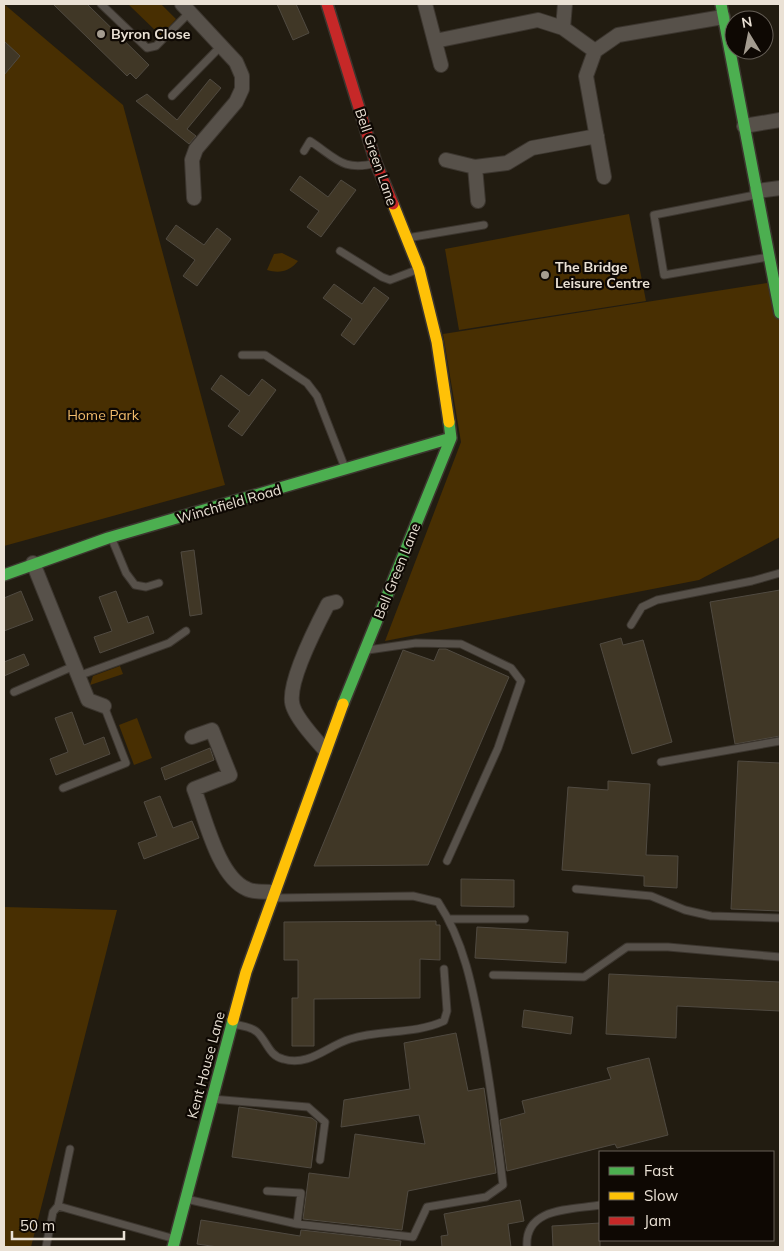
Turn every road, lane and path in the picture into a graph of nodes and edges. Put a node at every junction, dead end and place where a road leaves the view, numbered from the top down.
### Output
1 (101, 4) edge
2 (327, 4) edge
3 (425, 4) edge
4 (565, 4) edge
5 (186, 8) edge
6 (722, 11) edge
7 (563, 28) junction
8 (435, 41) junction
9 (221, 46) junction
10 (595, 50) junction
11 (441, 65) dead end
12 (172, 96) dead end
13 (780, 120) edge
14 (744, 126) junction
15 (596, 136) junction
16 (304, 151) dead end
17 (446, 160) dead end
18 (376, 163) junction
19 (475, 167) junction
20 (604, 177) dead end
21 (780, 188) edge
22 (757, 192) junction
23 (194, 198) dead end
24 (478, 201) dead end
25 (484, 224) dead end
26 (406, 238) junction
27 (340, 251) dead end
28 (768, 256) junction
29 (419, 269) junction
30 (780, 313) edge
31 (242, 355) dead end
32 (451, 438) junction
33 (346, 471) junction
34 (111, 537) junction
35 (33, 563) junction
36 (780, 573) edge
37 (4, 575) edge
38 (159, 583) dead end
39 (336, 602) dead end
40 (631, 626) dead end
41 (186, 631) dead end
42 (365, 650) junction
43 (76, 671) junction
44 (14, 692) dead end
45 (104, 706) joint
46 (192, 737) dead end
47 (780, 741) edge
48 (325, 750) junction
49 (661, 762) dead end
50 (63, 788) dead end
51 (447, 861) dead end
52 (576, 889) dead end
53 (273, 895) junction
54 (780, 918) edge
55 (525, 919) dead end
56 (450, 920) junction
57 (780, 957) edge
58 (444, 969) dead end
59 (493, 975) dead end
60 (232, 1023) junction
61 (212, 1099) junction
62 (70, 1149) dead end
63 (320, 1160) dead end
64 (267, 1191) dead end
65 (186, 1199) junction
66 (599, 1205) edge
67 (58, 1206) junction
68 (297, 1224) junction
69 (174, 1243) edge
70 (46, 1247) edge
71 (527, 1247) edge

1 - 5 lane
2 - 18 street, Bell Green Lane
3 - 8 street
4 - 7 street
5 - 9 street
6 - 10 street
6 - 14 street
7 - 8 street
7 - 10 street
8 - 11 street
9 - 12 lane
9 - 23 street
10 - 15 street
13 - 14 street
14 - 22 street
15 - 19 street
15 - 20 street
16 - 18 lane
17 - 19 street
18 - 26 street, Bell Green Lane
19 - 24 street
21 - 22 street
22 - 28 street
22 - 28 lane
25 - 26 lane
26 - 29 street, Bell Green Lane
27 - 29 lane
28 - 30 street
29 - 32 street, Bell Green Lane
31 - 33 lane
32 - 33 street, Winchfield Road
32 - 42 street, Bell Green Lane
33 - 34 street, Winchfield Road
34 - 35 street, Winchfield Road
34 - 38 lane
35 - 37 street, Winchfield Road
35 - 43 street
36 - 40 lane
39 - 48 street
41 - 43 lane
42 - 48 street, Bell Green Lane
42 - 51 lane
43 - 44 lane
43 - 45 street
45 - 50 lane
46 - 53 street
47 - 49 lane
48 - 53 street, Bell Green Lane
52 - 54 lane
53 - 56 lane
53 - 60 street, Kent House Lane
55 - 56 lane
56 - 68 lane
57 - 59 lane
58 - 60 lane
60 - 61 street, Kent House Lane
61 - 63 lane
61 - 65 street, Kent House Lane
62 - 67 lane
64 - 68 lane
65 - 68 lane
65 - 69 street, Kent House Lane
66 - 71 lane
67 - 69 lane
67 - 70 lane

